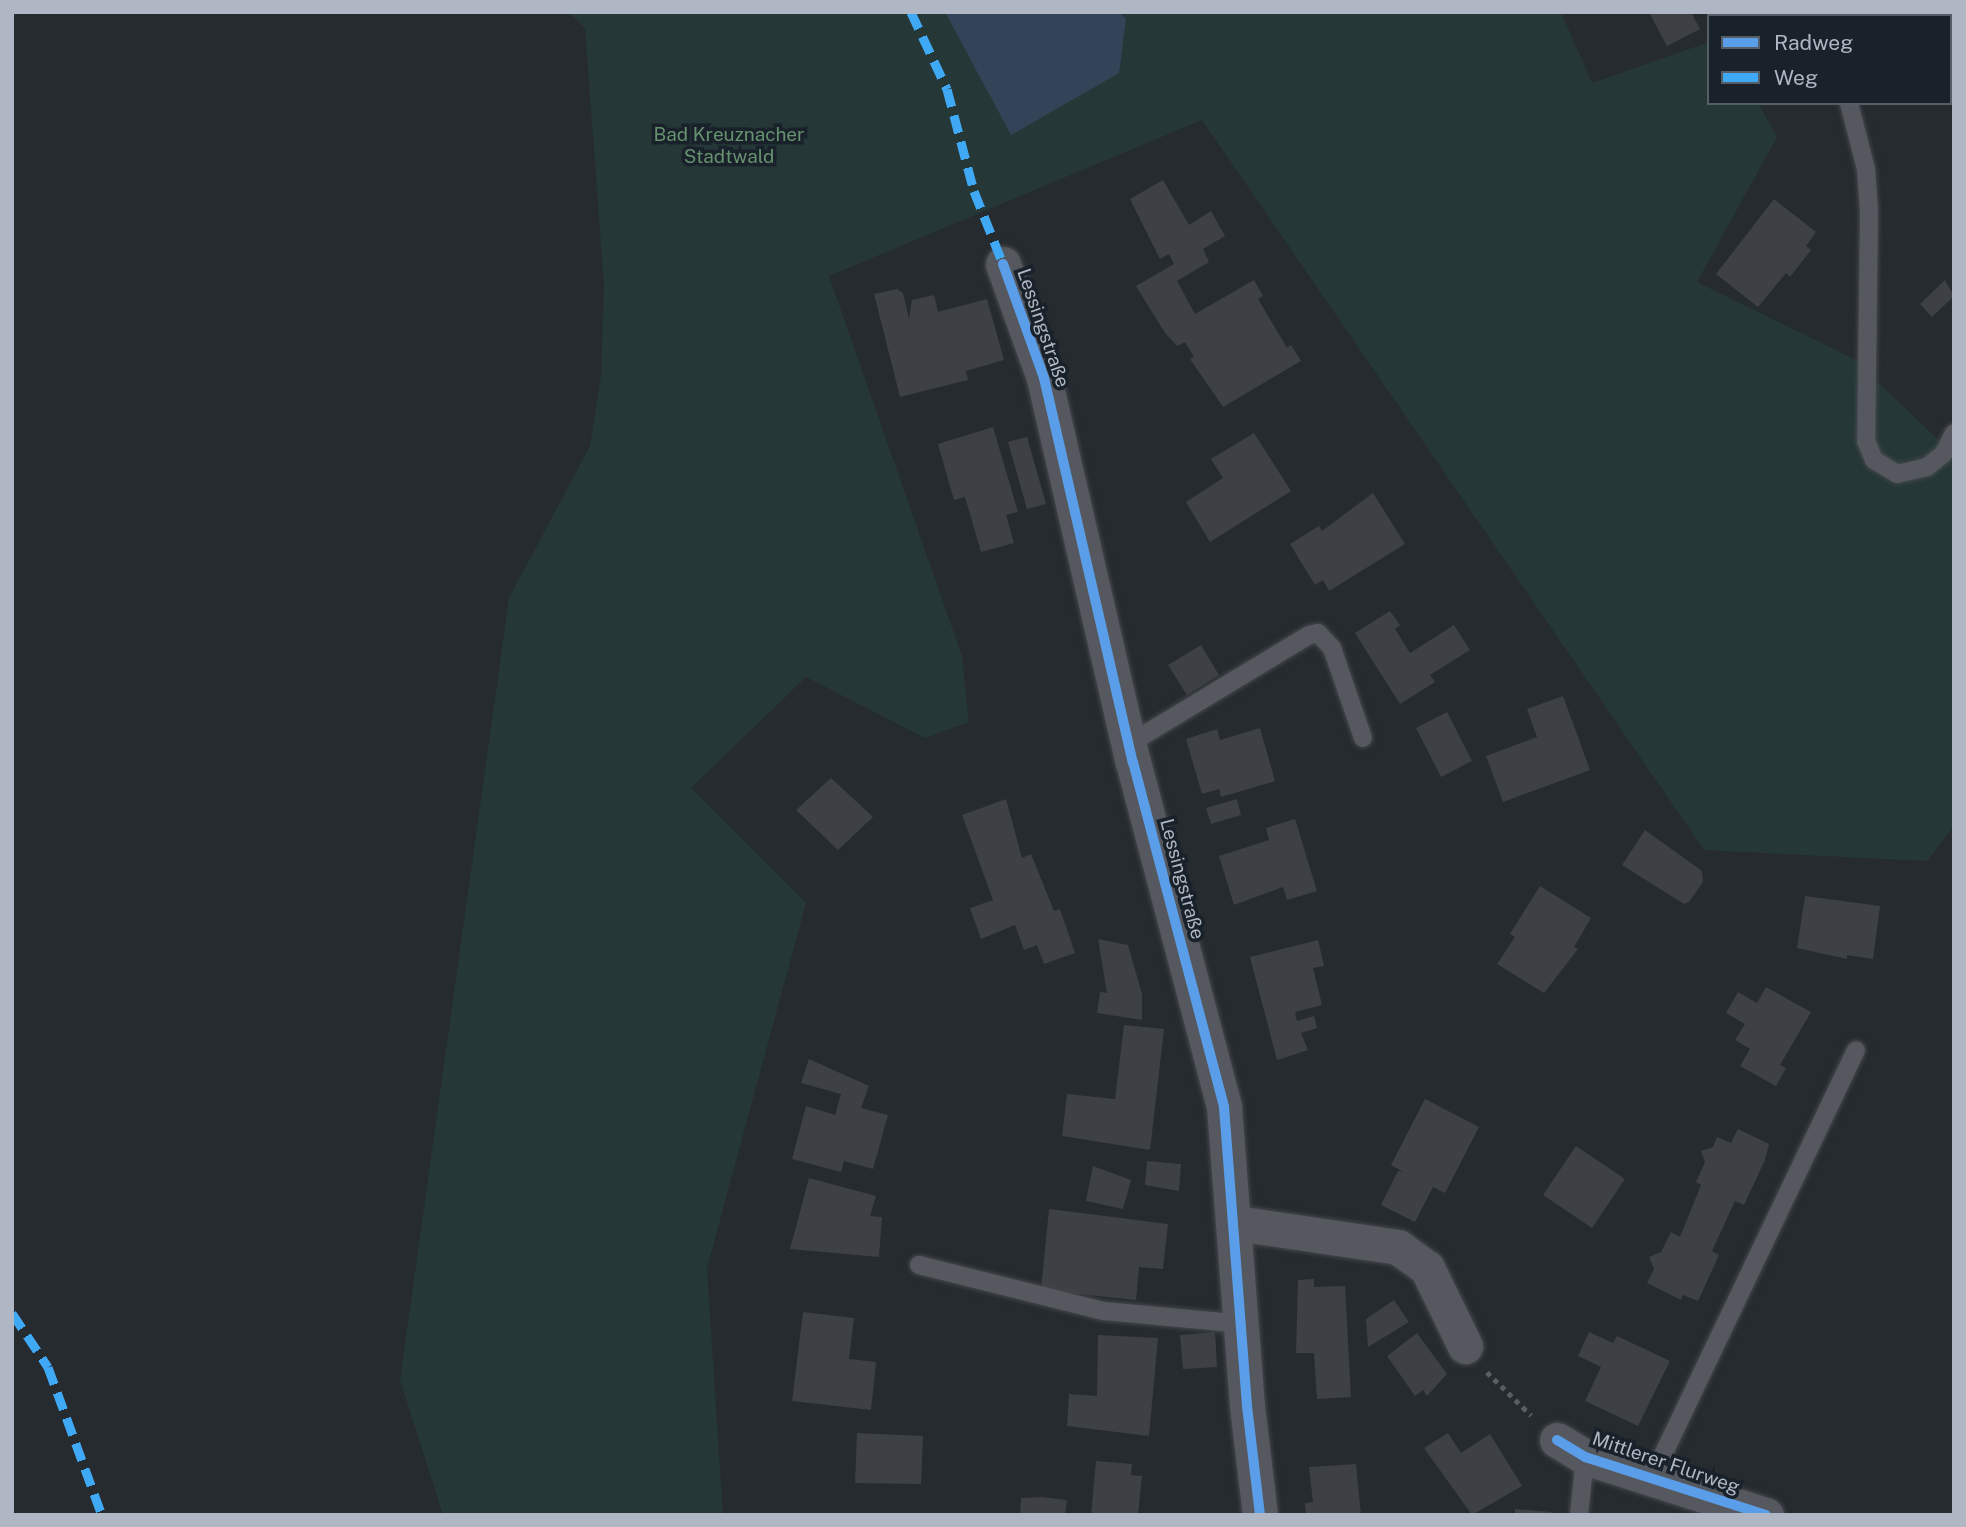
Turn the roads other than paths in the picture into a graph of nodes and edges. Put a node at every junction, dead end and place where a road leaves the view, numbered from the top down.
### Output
1 (1850, 105) edge
2 (1003, 264) dead end
3 (1954, 433) edge
4 (1363, 738) dead end
5 (1129, 744) junction
6 (1856, 1050) dead end
7 (1236, 1223) junction
8 (919, 1265) dead end
9 (1243, 1324) junction
10 (1465, 1346) road end
11 (1571, 1448) joint
12 (1651, 1480) junction
13 (1260, 1515) edge
14 (1579, 1515) edge
15 (1766, 1515) edge

1 - 3 lane
2 - 5 street, Lessingstraße
4 - 5 lane
5 - 7 street, Lessingstraße
6 - 12 lane
7 - 9 street, Lessingstraße
7 - 10 street
8 - 9 lane
9 - 13 street, Lessingstraße
11 - 12 street, Mittlerer Flurweg
11 - 14 lane
12 - 15 street, Mittlerer Flurweg

